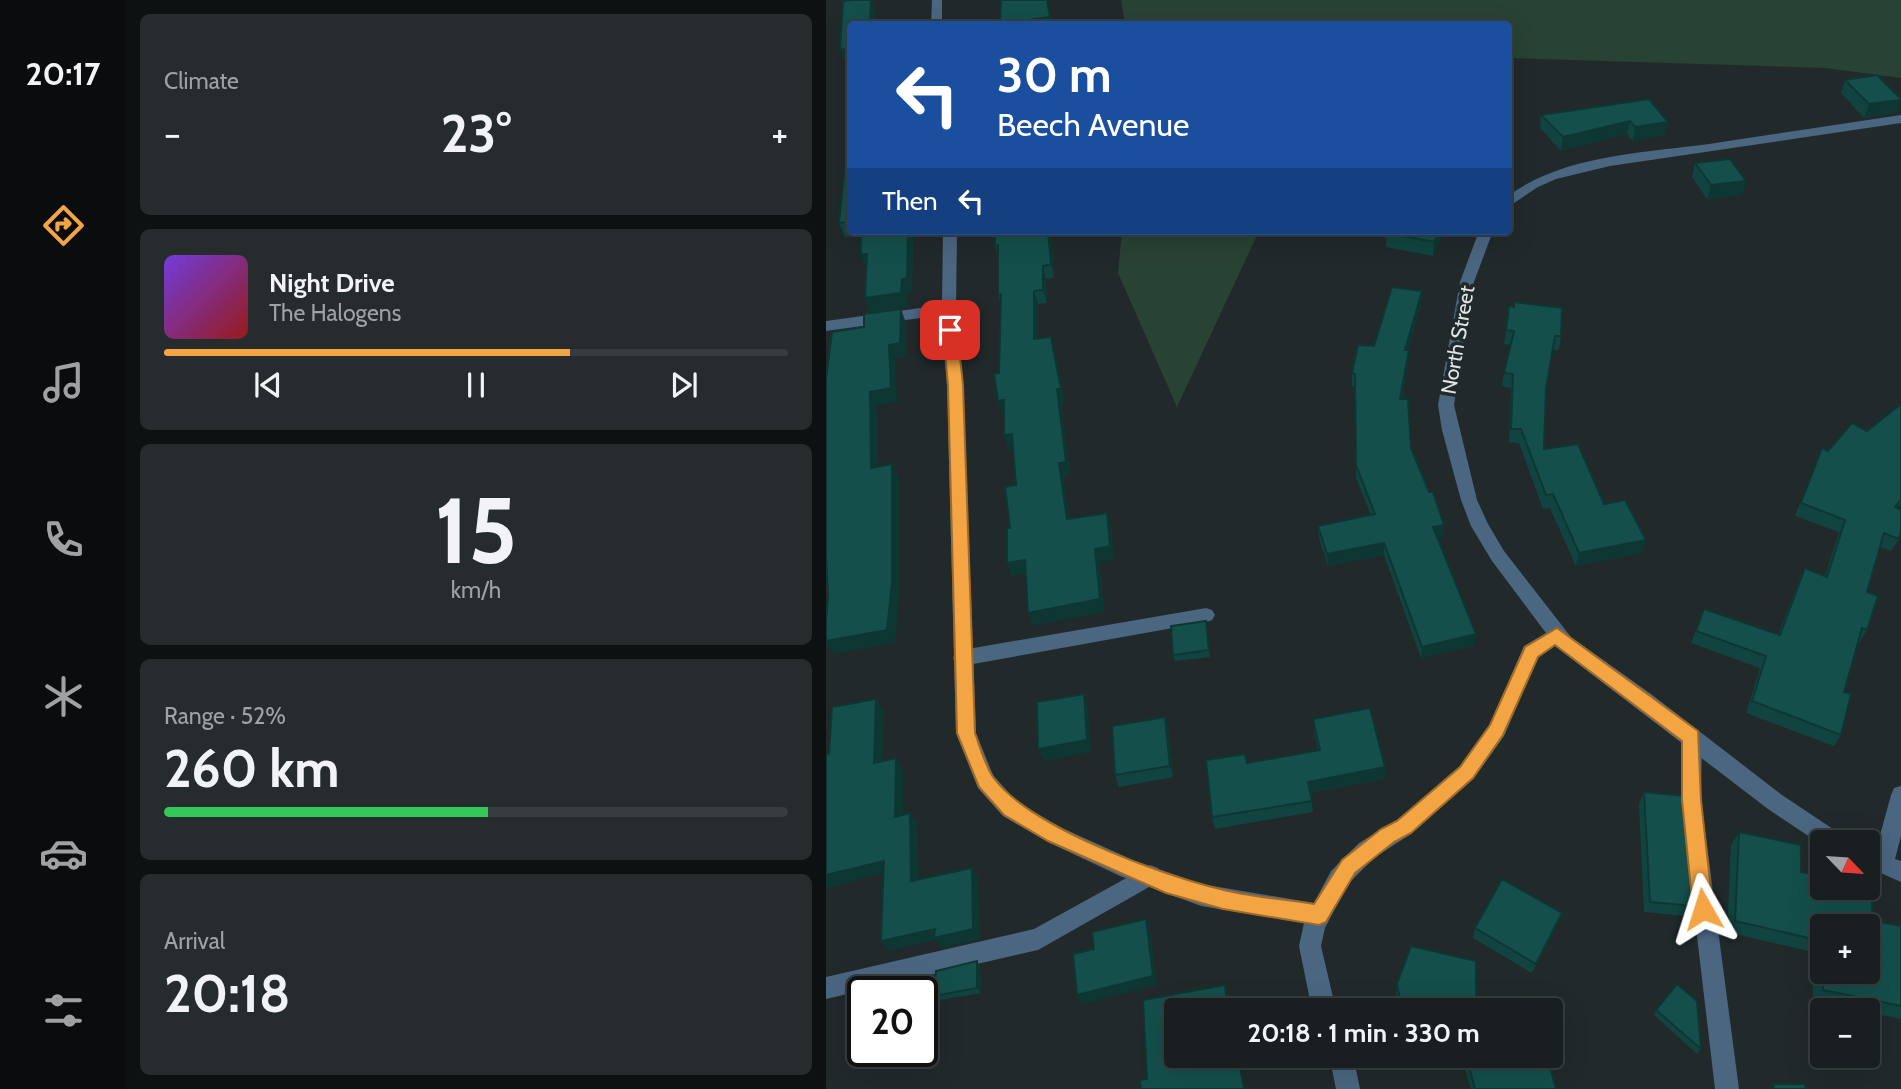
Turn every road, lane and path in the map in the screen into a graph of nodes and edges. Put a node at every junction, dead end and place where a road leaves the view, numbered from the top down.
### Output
1 (937, 0) edge
2 (937, 21) edge
3 (1901, 120) edge
4 (1512, 200) edge
5 (950, 235) edge
6 (1485, 235) edge
7 (949, 309) junction
8 (826, 326) edge
9 (1206, 615) dead end
10 (1557, 635) junction
11 (962, 658) junction
12 (1692, 737) junction
13 (1901, 795) edge
14 (1817, 830) edge
15 (1884, 864) edge
16 (1150, 875) junction
17 (1319, 915) junction
18 (826, 988) edge
19 (1321, 998) edge
20 (1344, 1068) edge
21 (1349, 1089) edge
22 (1727, 1089) edge

1 - 2 street
3 - 4 street
5 - 7 street
6 - 10 street, North Street
7 - 8 street
7 - 11 street
9 - 11 street
10 - 12 street, North Street
10 - 17 street
11 - 16 street
12 - 14 street, North Street
12 - 22 street
13 - 15 street
16 - 17 street
16 - 18 street
17 - 19 street
20 - 21 street

